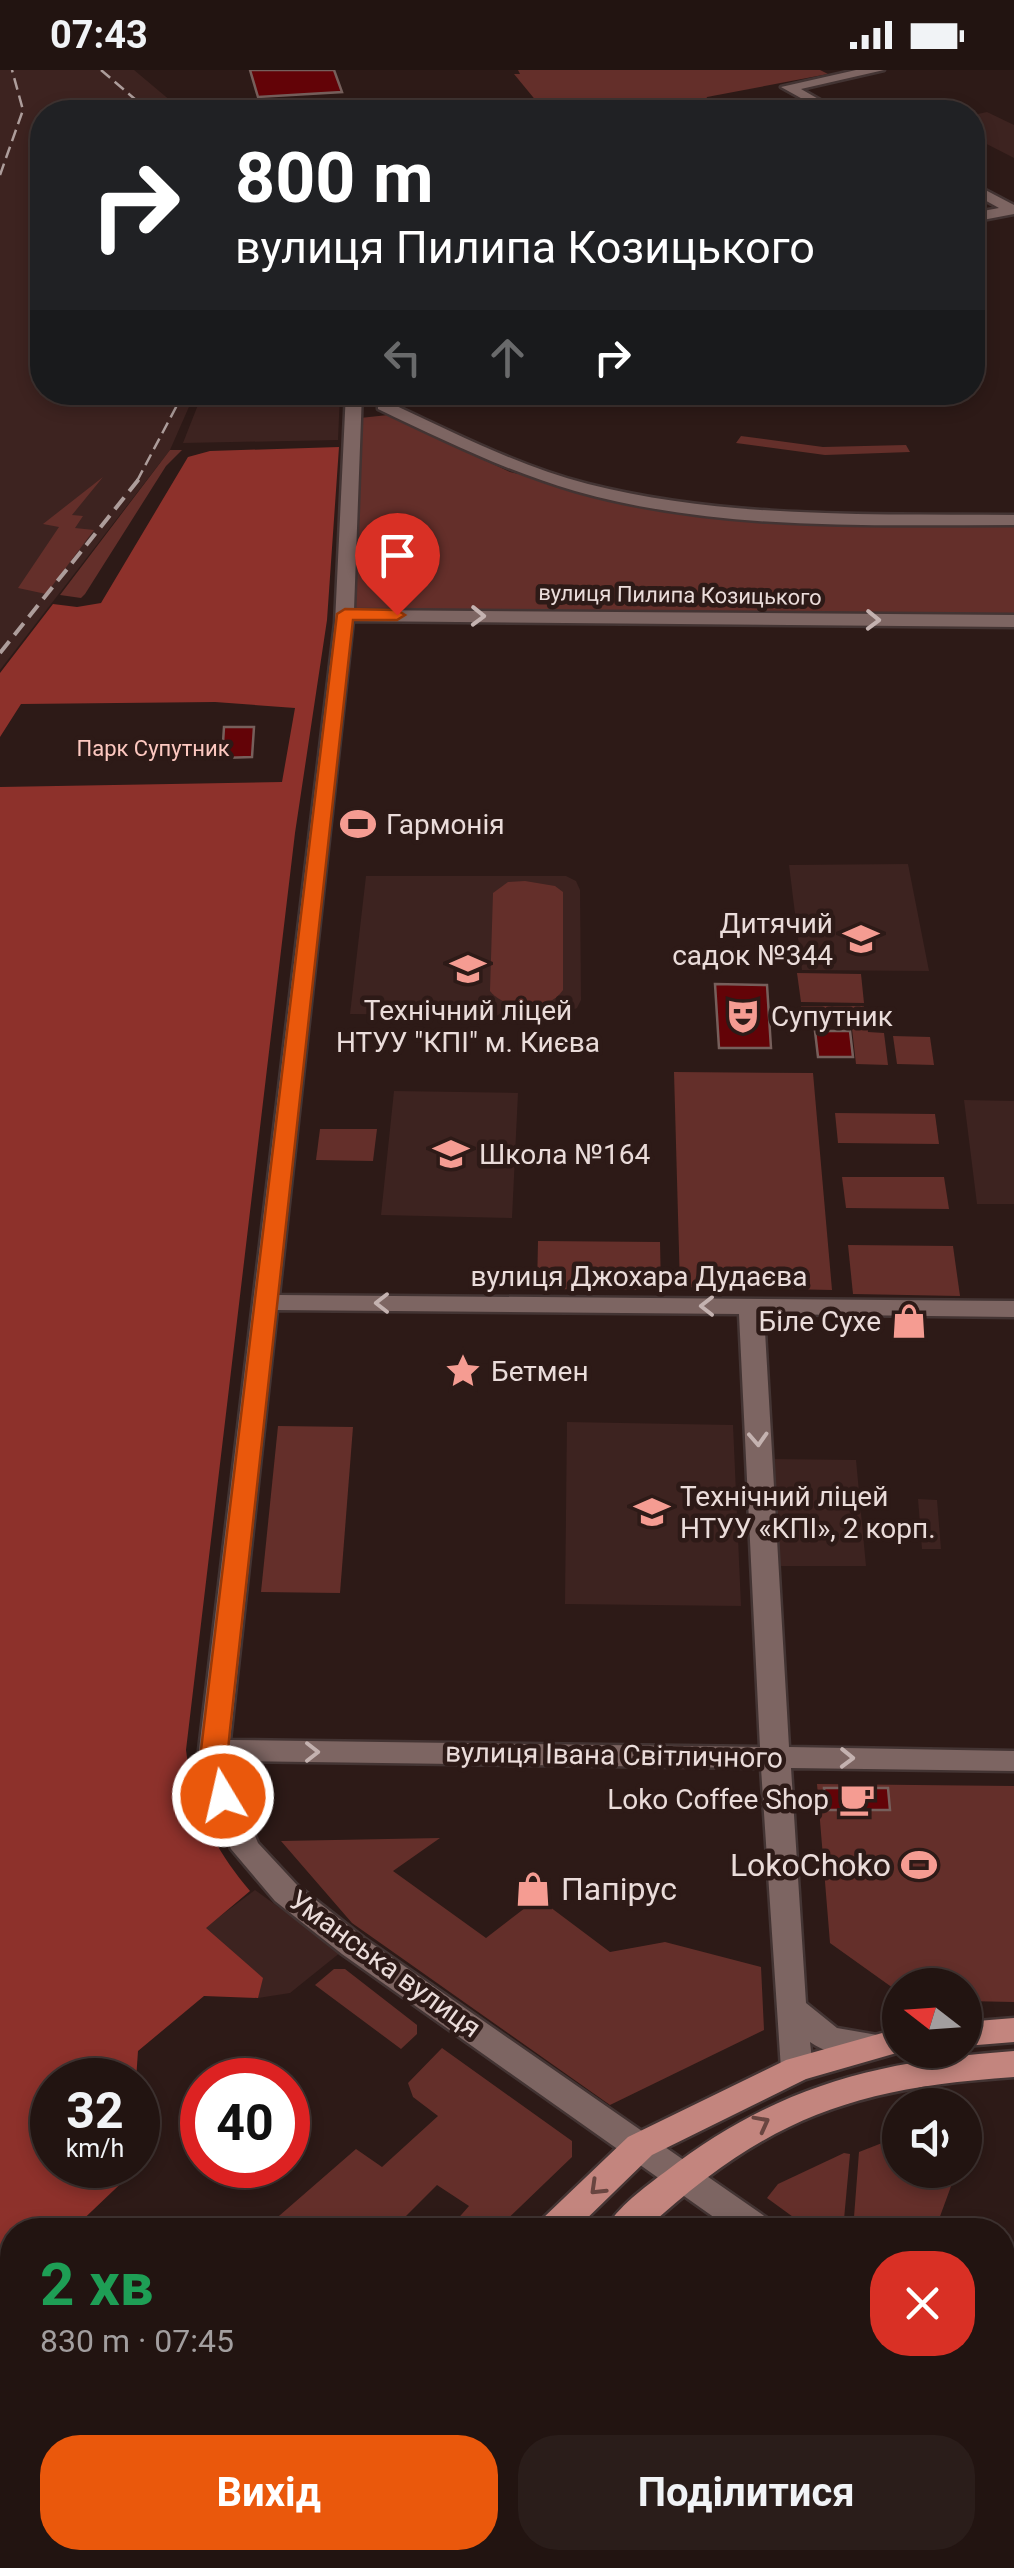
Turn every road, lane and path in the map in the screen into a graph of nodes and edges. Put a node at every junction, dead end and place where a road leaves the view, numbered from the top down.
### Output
1 (877, 70) edge
2 (812, 100) edge
3 (985, 194) edge
4 (1013, 209) edge
5 (985, 215) edge
6 (353, 405) edge
7 (371, 405) edge
8 (388, 405) edge
9 (352, 422) junction
10 (1014, 520) edge
11 (345, 614) junction
12 (1014, 621) edge
13 (264, 1302) junction
14 (751, 1306) junction
15 (1014, 1308) edge
16 (214, 1750) junction
17 (775, 1757) junction
18 (1014, 1761) edge
19 (792, 2008) junction
20 (1014, 2030) edge
21 (982, 2033) edge
22 (882, 2042) edge
23 (882, 2043) edge
24 (1014, 2064) edge
25 (798, 2069) junction
26 (640, 2146) junction
27 (679, 2175) junction
28 (565, 2218) edge
29 (634, 2218) edge
30 (741, 2218) edge

1 - 2 street
3 - 4 street
4 - 5 street
6 - 9 street, Уманська вулиця
7 - 9 street
8 - 10 street
9 - 11 street, Уманська вулиця
11 -> 12 street, вулиця Пилипа Козицького
11 - 13 street, Уманська вулиця
14 -> 13 street, вулиця Джохара Дудаєва
13 - 16 street, Уманська вулиця
14 - 15 street, вулиця Джохара Дудаєва
14 -> 17 street
16 -> 17 street, вулиця Івана Світличного
16 - 26 street, Уманська вулиця
17 -> 18 street, вулиця Івана Світличного
17 - 19 street
19 - 22 street
19 - 25 street
20 - 21 main road
23 - 25 main road
27 -> 24 main road
25 - 26 main road
26 - 27 street, Уманська вулиця
26 -> 28 main road
27 - 29 main road
27 - 30 street, Уманська вулиця

